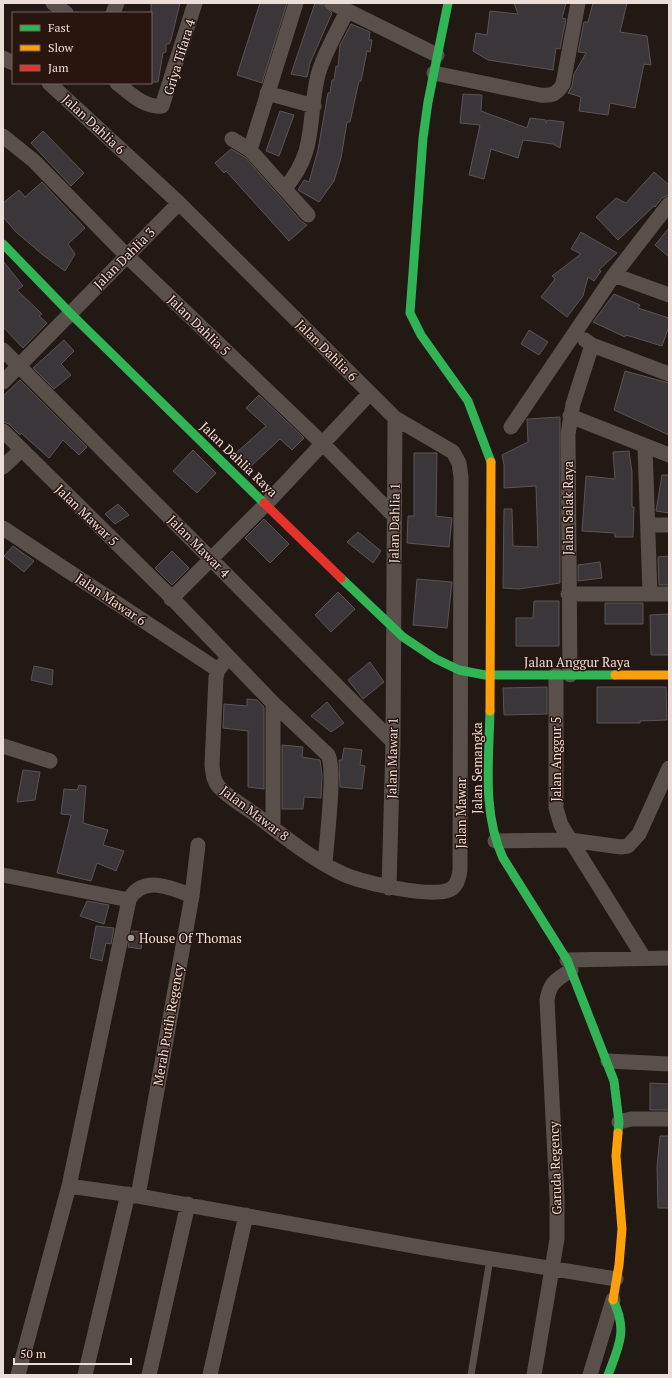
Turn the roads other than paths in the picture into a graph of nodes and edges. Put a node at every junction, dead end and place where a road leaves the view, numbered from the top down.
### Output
1 (53, 3) edge
2 (195, 3) edge
3 (296, 3) edge
4 (332, 3) edge
5 (448, 3) edge
6 (578, 3) edge
7 (347, 11) junction
8 (65, 12) edge
9 (437, 55) junction
10 (3, 58) edge
11 (12, 62) edge
12 (434, 73) junction
13 (50, 84) edge
14 (118, 84) edge
15 (266, 93) junction
16 (314, 106) junction
17 (3, 136) edge
18 (232, 139) dead end
19 (250, 150) junction
20 (285, 188) junction
21 (179, 204) junction
22 (669, 204) edge
23 (308, 215) dead end
24 (3, 244) edge
25 (126, 255) junction
26 (614, 275) junction
27 (669, 295) edge
28 (70, 313) junction
29 (574, 333) junction
30 (592, 345) junction
31 (3, 350) edge
32 (19, 366) junction
33 (669, 374) edge
34 (3, 382) edge
35 (370, 393) junction
36 (570, 416) junction
37 (395, 418) junction
38 (511, 428) dead end
39 (3, 432) edge
40 (323, 444) junction
41 (645, 446) junction
42 (21, 450) junction
43 (669, 455) edge
44 (3, 467) edge
45 (266, 504) junction
46 (394, 516) junction
47 (649, 525) junction
48 (669, 525) edge
49 (4, 530) edge
50 (212, 559) junction
51 (568, 594) junction
52 (650, 594) junction
53 (669, 594) edge
54 (172, 598) junction
55 (393, 629) junction
56 (228, 658) junction
57 (218, 670) junction
58 (466, 672) junction
59 (488, 675) junction
60 (563, 675) junction
61 (669, 675) edge
62 (273, 703) junction
63 (393, 742) junction
64 (3, 746) edge
65 (50, 761) dead end
66 (669, 768) edge
67 (273, 828) junction
68 (570, 840) junction
69 (495, 841) junction
70 (198, 845) dead end
71 (325, 864) junction
72 (3, 875) edge
73 (389, 888) junction
74 (192, 896) junction
75 (130, 900) junction
76 (644, 958) junction
77 (669, 958) edge
78 (569, 965) junction
79 (608, 1061) junction
80 (669, 1064) edge
81 (669, 1119) edge
82 (619, 1122) junction
83 (69, 1186) junction
84 (133, 1195) junction
85 (188, 1204) junction
86 (246, 1215) junction
87 (490, 1259) junction
88 (552, 1269) junction
89 (616, 1280) junction
90 (613, 1300) junction
91 (18, 1375) edge
92 (85, 1375) edge
93 (149, 1375) edge
94 (210, 1375) edge
95 (471, 1375) edge
96 (534, 1375) edge
97 (590, 1375) edge
98 (608, 1375) edge

1 - 8 street
2 - 14 street, Griya Tifara 4
3 - 15 street
4 - 7 street
5 - 9 street, Jalan Semangka
6 - 12 street
7 - 9 street
7 - 16 street
9 - 12 street, Jalan Semangka
10 - 11 street
12 - 59 street, Jalan Semangka
13 - 21 street, Jalan Dahlia 6
15 - 16 street
15 - 19 street
16 - 20 street
17 - 25 street, Jalan Dahlia 5
18 - 19 street
19 - 20 street
20 - 23 street
21 - 25 street, Jalan Dahlia 3
21 - 35 street, Jalan Dahlia 6
22 - 26 street
24 - 28 street, Jalan Dahlia Raya
25 - 28 street, Jalan Dahlia 3
25 - 40 street, Jalan Dahlia 5
26 - 27 street
26 - 29 street
28 - 32 street, Jalan Dahlia 3
28 - 45 street, Jalan Dahlia Raya
29 - 30 street
29 - 38 street
30 - 33 street
30 - 36 street, Jalan Salak Raya
31 - 32 street, Jalan Mawar 4
32 - 34 street, Jalan Dahlia 3
32 - 50 street, Jalan Mawar 4
35 - 37 street, Jalan Dahlia 6
35 - 40 street
36 - 41 street
36 - 51 street, Jalan Salak Raya
37 - 46 street, Jalan Dahlia 1
37 - 58 street, Jalan Dahlia 6
39 - 42 street, Jalan Mawar 5
40 - 45 street
40 - 46 street, Jalan Dahlia 5
41 - 43 street
41 - 47 street
42 - 44 street
42 - 54 street, Jalan Mawar 5
45 - 50 street
45 - 55 street, Jalan Dahlia Raya
46 - 55 street, Jalan Dahlia 1
47 - 48 street
47 - 52 street
49 - 57 street, Jalan Mawar 6
50 - 54 street
50 - 63 street, Jalan Mawar 4
51 - 52 street
51 - 60 street, Jalan Salak Raya
52 - 53 street
54 - 56 street, Jalan Mawar 5
55 - 58 street, Jalan Dahlia Raya
55 - 63 street, Jalan Mawar 1
56 - 57 street
56 - 62 street, Jalan Mawar 5
57 - 67 street, Jalan Mawar 8
58 - 59 street, Jalan Anggur Raya
58 - 73 street, Jalan Mawar
59 - 60 street, Jalan Anggur Raya
59 - 69 street, Jalan Semangka
60 - 61 street, Jalan Anggur Raya
60 - 68 street, Jalan Anggur 5
62 - 67 street
62 - 71 street, Jalan Mawar 5
63 - 73 street, Jalan Mawar 1
64 - 65 street
66 - 68 street
67 - 71 street, Jalan Mawar 8
68 - 69 street
68 - 76 street, Jalan Anggur 5
69 - 78 street, Jalan Semangka
70 - 74 street, Merah Putih Regency
71 - 73 street, Jalan Mawar 8
72 - 75 street
74 - 75 street
74 - 84 street, Merah Putih Regency
75 - 83 street
76 - 77 street
76 - 78 street
78 - 79 street, Jalan Semangka
78 - 88 street, Garuda Regency
79 - 80 street
79 - 82 street, Jalan Semangka
81 - 82 street
82 - 89 street, Jalan Semangka
83 - 84 street
83 - 91 street
84 - 85 street
84 - 92 street, Merah Putih Regency
85 - 86 street
85 - 93 street
86 - 87 street
86 - 94 street
87 - 88 street
87 - 95 lane
88 - 89 street
88 - 96 street, Garuda Regency
89 - 90 street, Jalan Semangka
90 - 97 street
90 - 98 street

